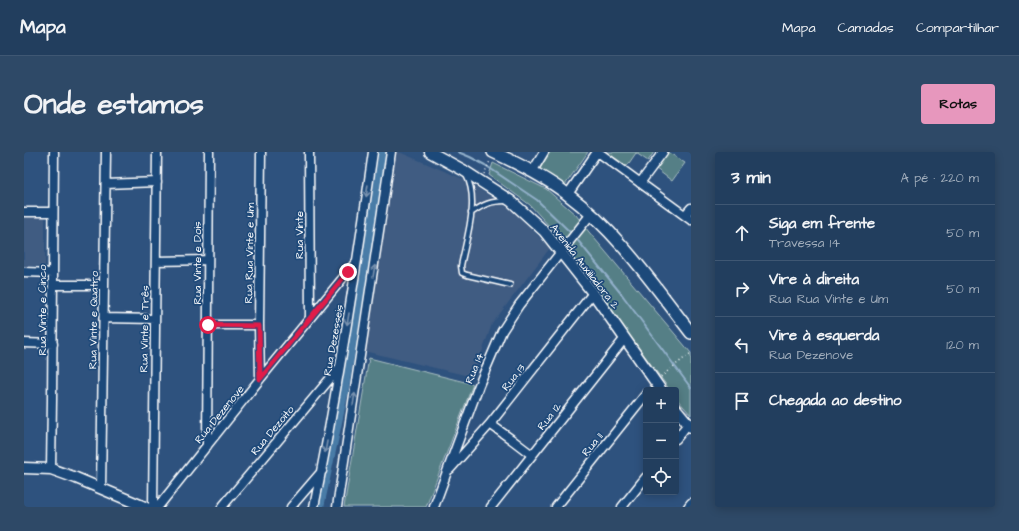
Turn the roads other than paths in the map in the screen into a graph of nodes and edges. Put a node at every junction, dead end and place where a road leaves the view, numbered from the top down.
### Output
1 (54, 152) edge
2 (106, 152) edge
3 (157, 152) edge
4 (209, 152) edge
5 (261, 152) edge
6 (309, 152) edge
7 (373, 152) edge
8 (391, 152) edge
9 (430, 152) edge
10 (544, 152) edge
11 (597, 152) edge
12 (663, 152) edge
13 (492, 156) edge
14 (463, 170) junction
15 (532, 172) junction
16 (157, 182) junction
17 (640, 183) junction
18 (106, 184) junction
19 (568, 194) junction
20 (511, 201) junction
21 (691, 208) edge
22 (24, 212) edge
23 (53, 212) junction
24 (472, 213) junction
25 (591, 214) junction
26 (688, 218) edge
27 (562, 252) junction
28 (208, 260) junction
29 (358, 260) junction
30 (156, 261) junction
31 (24, 272) edge
32 (53, 273) junction
33 (53, 285) junction
34 (510, 285) dead end
35 (104, 286) junction
36 (593, 293) junction
37 (104, 318) junction
38 (310, 318) junction
39 (155, 319) junction
40 (208, 325) junction
41 (259, 326) junction
42 (691, 333) edge
43 (625, 338) junction
44 (24, 343) edge
45 (53, 344) junction
46 (340, 367) junction
47 (260, 379) junction
48 (654, 387) edge
49 (643, 398) edge
50 (679, 412) edge
51 (490, 424) junction
52 (690, 425) edge
53 (679, 436) edge
54 (207, 446) junction
55 (532, 455) junction
56 (24, 468) edge
57 (51, 469) junction
58 (322, 471) junction
59 (447, 472) junction
60 (643, 481) edge
61 (101, 488) junction
62 (691, 503) edge
63 (560, 506) edge
64 (145, 507) edge
65 (153, 507) edge
66 (158, 507) edge
67 (222, 507) edge
68 (291, 507) edge
69 (314, 507) edge
70 (337, 507) edge
71 (434, 507) edge
72 (491, 507) edge
73 (622, 507) edge
74 (688, 507) edge

1 - 23 street, Rua Vinte e Cinco
2 - 18 street, Rua Vinte e Quatro
3 - 16 street, Rua Vinte e Três
4 - 28 street, Rua Vinte e Dois
5 - 41 street, Rua Rua Vinte e Um
6 - 38 street, Rua Vinte
7 -> 29 street, Rua Dezesseis
70 -> 8 street
9 - 14 street, Avenida Auxiliadora 2
10 - 15 street
11 - 17 street
11 - 19 street
12 - 17 street
13 - 15 main road
14 - 20 street, Avenida Auxiliadora 2
14 - 24 lane
15 - 19 main road
16 - 18 street
16 - 30 street, Rua Vinte e Três
17 - 26 street
18 - 35 street, Rua Vinte e Quatro
19 - 25 main road
20 - 24 lane
20 - 27 street, Avenida Auxiliadora 2
21 - 26 street
22 - 23 street
23 - 32 street, Rua Vinte e Cinco
24 - 34 lane
25 - 27 street, Rua 14
25 - 42 main road
27 - 36 street, Avenida Auxiliadora 2
27 - 59 street, Rua 14
28 - 30 street
28 - 40 street, Rua Vinte e Dois
29 - 38 street, Rua Dezenove
29 -> 46 street, Rua Dezesseis
30 - 39 street, Rua Vinte e Três
31 - 32 street
32 - 33 street, Rua Vinte e Cinco
33 - 35 street
33 - 45 street, Rua Vinte e Cinco
35 - 37 street, Rua Vinte e Quatro
36 - 43 street, Avenida Auxiliadora 2
36 - 51 street, Rua 13
37 - 39 street
37 - 61 street, Rua Vinte e Quatro
38 - 47 street, Rua Dezenove
39 - 65 street, Rua Vinte e Três
40 - 41 street
40 - 54 street, Rua Vinte e Dois
41 - 47 street, Rua Rua Vinte e Um
43 - 48 street, Avenida Auxiliadora 2
43 - 55 street, Rua 12
44 - 45 street
45 - 57 street, Rua Vinte e Cinco
46 -> 58 street, Rua Dezesseis
46 - 67 street, Rua Dezoito
47 - 54 street, Rua Dezenove
49 - 63 street, Rua 11
50 - 52 street
51 - 55 street
51 - 59 street, Rua 13
52 - 53 street
54 - 66 street, Rua Dezenove
55 - 72 street, Rua 12
56 - 57 street
57 - 61 street
58 - 68 street
58 - 69 street, Rua Dezesseis
59 - 71 street, Rua 14
60 - 73 street
61 - 64 street
62 - 74 street

